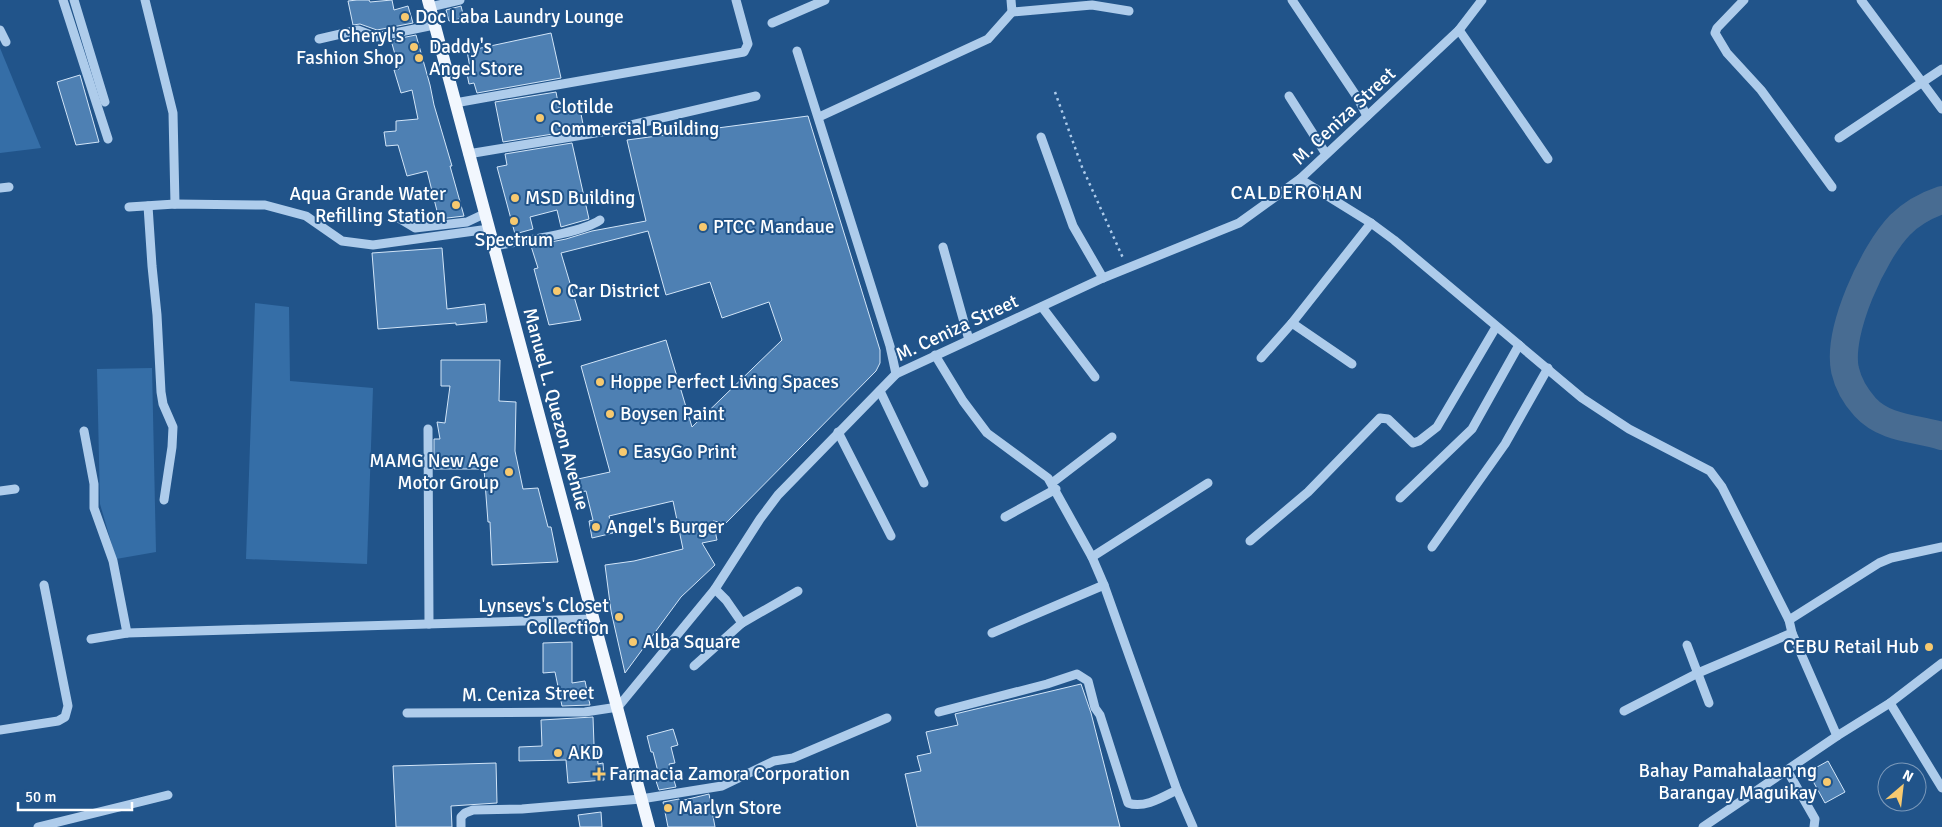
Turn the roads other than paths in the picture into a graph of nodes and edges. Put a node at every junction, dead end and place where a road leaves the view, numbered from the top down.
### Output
1 (63, 0) edge
2 (74, 0) edge
3 (145, 0) edge
4 (460, 0) edge
5 (736, 0) edge
6 (825, 0) edge
7 (1011, 0) edge
8 (1292, 0) edge
9 (1482, 0) edge
10 (1744, 0) edge
11 (1861, 0) edge
12 (429, 4) edge
13 (1129, 11) dead end
14 (1012, 12) junction
15 (772, 23) dead end
16 (434, 25) junction
17 (0, 30) edge
18 (1459, 30) junction
19 (319, 38) dead end
20 (6, 42) dead end
21 (797, 51) dead end
22 (1942, 69) edge
23 (1922, 83) junction
24 (756, 96) dead end
25 (1289, 96) dead end
26 (105, 102) dead end
27 (455, 103) junction
28 (1942, 108) edge
29 (1367, 116) junction
30 (819, 117) junction
31 (1041, 137) dead end
32 (108, 138) dead end
33 (1839, 138) dead end
34 (468, 154) junction
35 (1326, 154) junction
36 (1548, 159) dead end
37 (1300, 179) junction
38 (1832, 186) dead end
39 (175, 204) junction
40 (148, 206) junction
41 (129, 207) dead end
42 (484, 214) junction
43 (395, 216) dead end
44 (600, 220) dead end
45 (1371, 223) junction
46 (489, 229) junction
47 (493, 246) junction
48 (942, 247) dead end
49 (1103, 278) junction
50 (1042, 307) junction
51 (1292, 323) junction
52 (1496, 327) junction
53 (969, 340) junction
54 (1518, 345) junction
55 (935, 355) junction
56 (1261, 358) dead end
57 (1352, 364) dead end
58 (1548, 368) junction
59 (896, 374) junction
60 (1095, 377) dead end
61 (880, 391) junction
62 (428, 429) dead end
63 (84, 431) dead end
64 (838, 432) junction
65 (1112, 437) dead end
66 (924, 483) dead end
67 (1208, 483) dead end
68 (1054, 486) junction
69 (15, 489) dead end
70 (0, 490) edge
71 (1400, 498) dead end
72 (164, 500) dead end
73 (1005, 517) dead end
74 (891, 536) dead end
75 (1250, 541) dead end
76 (1432, 547) dead end
77 (1942, 547) edge
78 (1092, 557) junction
79 (44, 585) dead end
80 (1104, 585) junction
81 (715, 589) junction
82 (798, 591) dead end
83 (593, 619) junction
84 (1789, 620) junction
85 (742, 623) junction
86 (429, 624) junction
87 (127, 633) junction
88 (992, 633) dead end
89 (1792, 633) junction
90 (91, 639) dead end
91 (1687, 645) dead end
92 (1942, 663) edge
93 (694, 666) dead end
94 (1698, 673) junction
95 (1709, 703) dead end
96 (1890, 703) junction
97 (618, 707) junction
98 (1624, 711) dead end
99 (939, 712) dead end
100 (407, 713) dead end
101 (887, 718) dead end
102 (0, 730) edge
103 (1837, 736) junction
104 (1787, 770) junction
105 (1942, 788) edge
106 (1177, 790) junction
107 (168, 795) dead end
108 (641, 799) junction
109 (1716, 823) edge
110 (38, 827) edge
111 (461, 827) edge
112 (649, 827) edge
113 (1193, 827) edge
114 (1703, 827) edge
115 (1814, 827) edge

1 - 32 street
2 - 26 street
3 - 39 street
4 - 12 street
5 - 27 street
6 - 15 street
7 - 14 street
8 - 29 street
9 - 18 street, M. Ceniza Street
10 - 38 street
11 - 23 street
12 - 16 main road, Manuel L. Quezon Avenue
13 - 14 street
14 - 30 street
16 - 19 street
16 - 27 main road, Manuel L. Quezon Avenue
17 - 20 street
18 - 29 street, M. Ceniza Street
18 - 36 street
21 - 30 street
22 - 23 street
23 - 28 street
23 - 33 street
24 - 34 street
25 - 35 street
27 - 34 main road, Manuel L. Quezon Avenue
29 - 35 street, M. Ceniza Street
30 - 59 street
31 - 49 street
34 - 42 main road, Manuel L. Quezon Avenue
35 - 37 street, M. Ceniza Street
37 - 45 street
37 - 49 street, M. Ceniza Street
39 - 40 street
39 - 46 street
40 - 41 street
40 - 72 street
42 - 43 street
42 - 46 main road, Manuel L. Quezon Avenue
44 - 47 street
45 - 51 street
45 - 52 street
46 - 47 main road, Manuel L. Quezon Avenue
47 - 83 main road, Manuel L. Quezon Avenue
48 - 53 street
49 - 50 street, M. Ceniza Street
50 - 53 street, M. Ceniza Street
50 - 60 street
51 - 56 street
51 - 57 street
52 - 54 street
52 - 75 street
53 - 55 street, M. Ceniza Street
54 - 58 street
54 - 71 street
55 - 59 street, M. Ceniza Street
55 - 68 street
58 - 76 street
58 - 84 street
59 - 61 street, M. Ceniza Street
61 - 64 street, M. Ceniza Street
61 - 66 street
62 - 86 street
63 - 87 street
64 - 74 street
64 - 81 street, M. Ceniza Street
65 - 68 street
67 - 78 street
68 - 73 street
68 - 78 street
69 - 70 street
77 - 84 street
78 - 80 street
79 - 102 street
80 - 88 street
80 - 106 street
81 - 85 street
81 - 97 street, M. Ceniza Street
82 - 85 street
83 - 86 street
83 - 97 main road, Manuel L. Quezon Avenue
84 - 89 street
85 - 93 street
86 - 87 street
87 - 90 street
89 - 94 street
89 - 103 street
91 - 94 street
92 - 96 street
94 - 95 street
94 - 98 street
96 - 103 street
96 - 105 street
97 - 100 street, M. Ceniza Street
97 - 108 main road, Manuel L. Quezon Avenue
99 - 106 street
101 - 108 street
103 - 104 street
104 - 109 street
104 - 115 street
106 - 113 street
107 - 110 street
108 - 111 street
108 - 112 main road, Manuel L. Quezon Avenue
109 - 114 street

